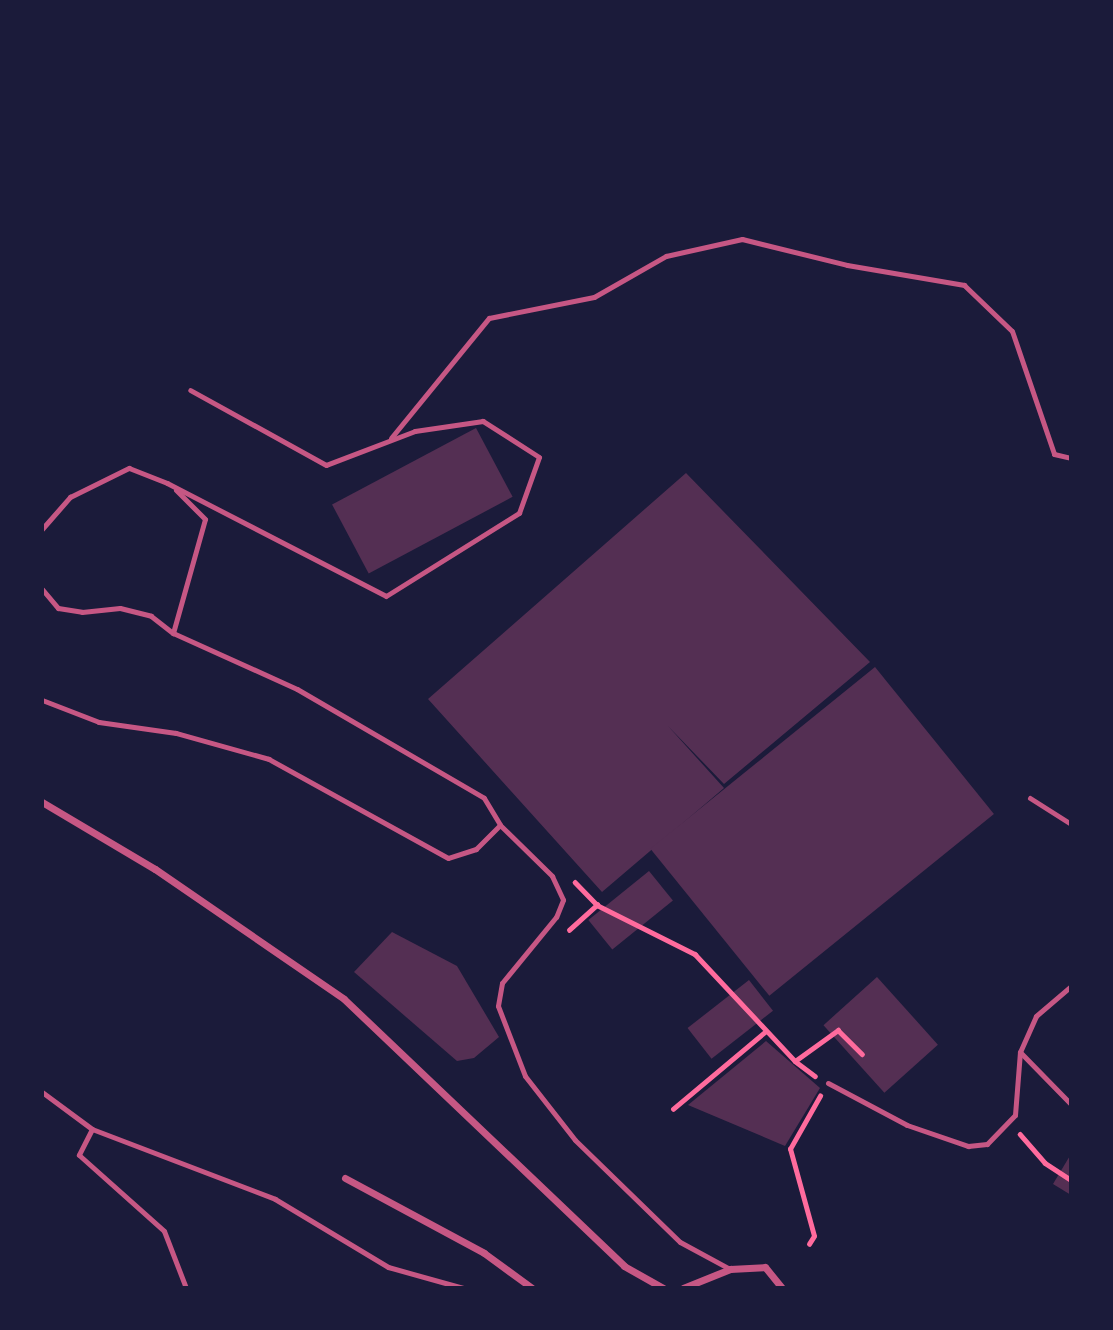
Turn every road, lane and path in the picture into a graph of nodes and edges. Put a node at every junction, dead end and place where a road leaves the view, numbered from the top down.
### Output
1 (191, 390) dead end
2 (388, 441) junction
3 (1071, 458) edge
4 (167, 483) junction
5 (42, 529) edge
6 (42, 589) edge
7 (173, 633) junction
8 (42, 700) edge
9 (1030, 798) dead end
10 (42, 802) edge
11 (1071, 824) edge
12 (500, 825) junction
13 (569, 876) dead end
14 (1071, 986) edge
15 (766, 1031) junction
16 (1020, 1052) junction
17 (862, 1054) dead end
18 (795, 1061) junction
19 (828, 1083) junction
20 (42, 1091) edge
21 (1071, 1104) edge
22 (673, 1109) dead end
23 (1010, 1121) junction
24 (92, 1129) junction
25 (345, 1178) dead end
26 (1071, 1180) edge
27 (809, 1244) dead end
28 (730, 1269) junction
29 (186, 1288) edge
30 (463, 1288) edge
31 (532, 1288) edge
32 (663, 1288) edge
33 (683, 1288) edge
34 (782, 1288) edge

1 - 2 lane
2 - 3 lane
2 - 4 lane
4 - 5 lane
4 - 7 lane
6 - 7 lane
7 - 12 lane
8 - 12 lane
9 - 11 lane
10 - 32 street
12 - 28 lane
13 - 15 path
14 - 16 lane
15 - 18 path
15 - 22 path
16 - 21 lane
16 - 23 lane
17 - 18 path
18 - 19 path
19 - 23 lane
19 - 27 path
20 - 24 lane
23 - 26 path
24 - 29 lane
24 - 30 lane
25 - 31 street
28 - 33 street
28 - 34 street

